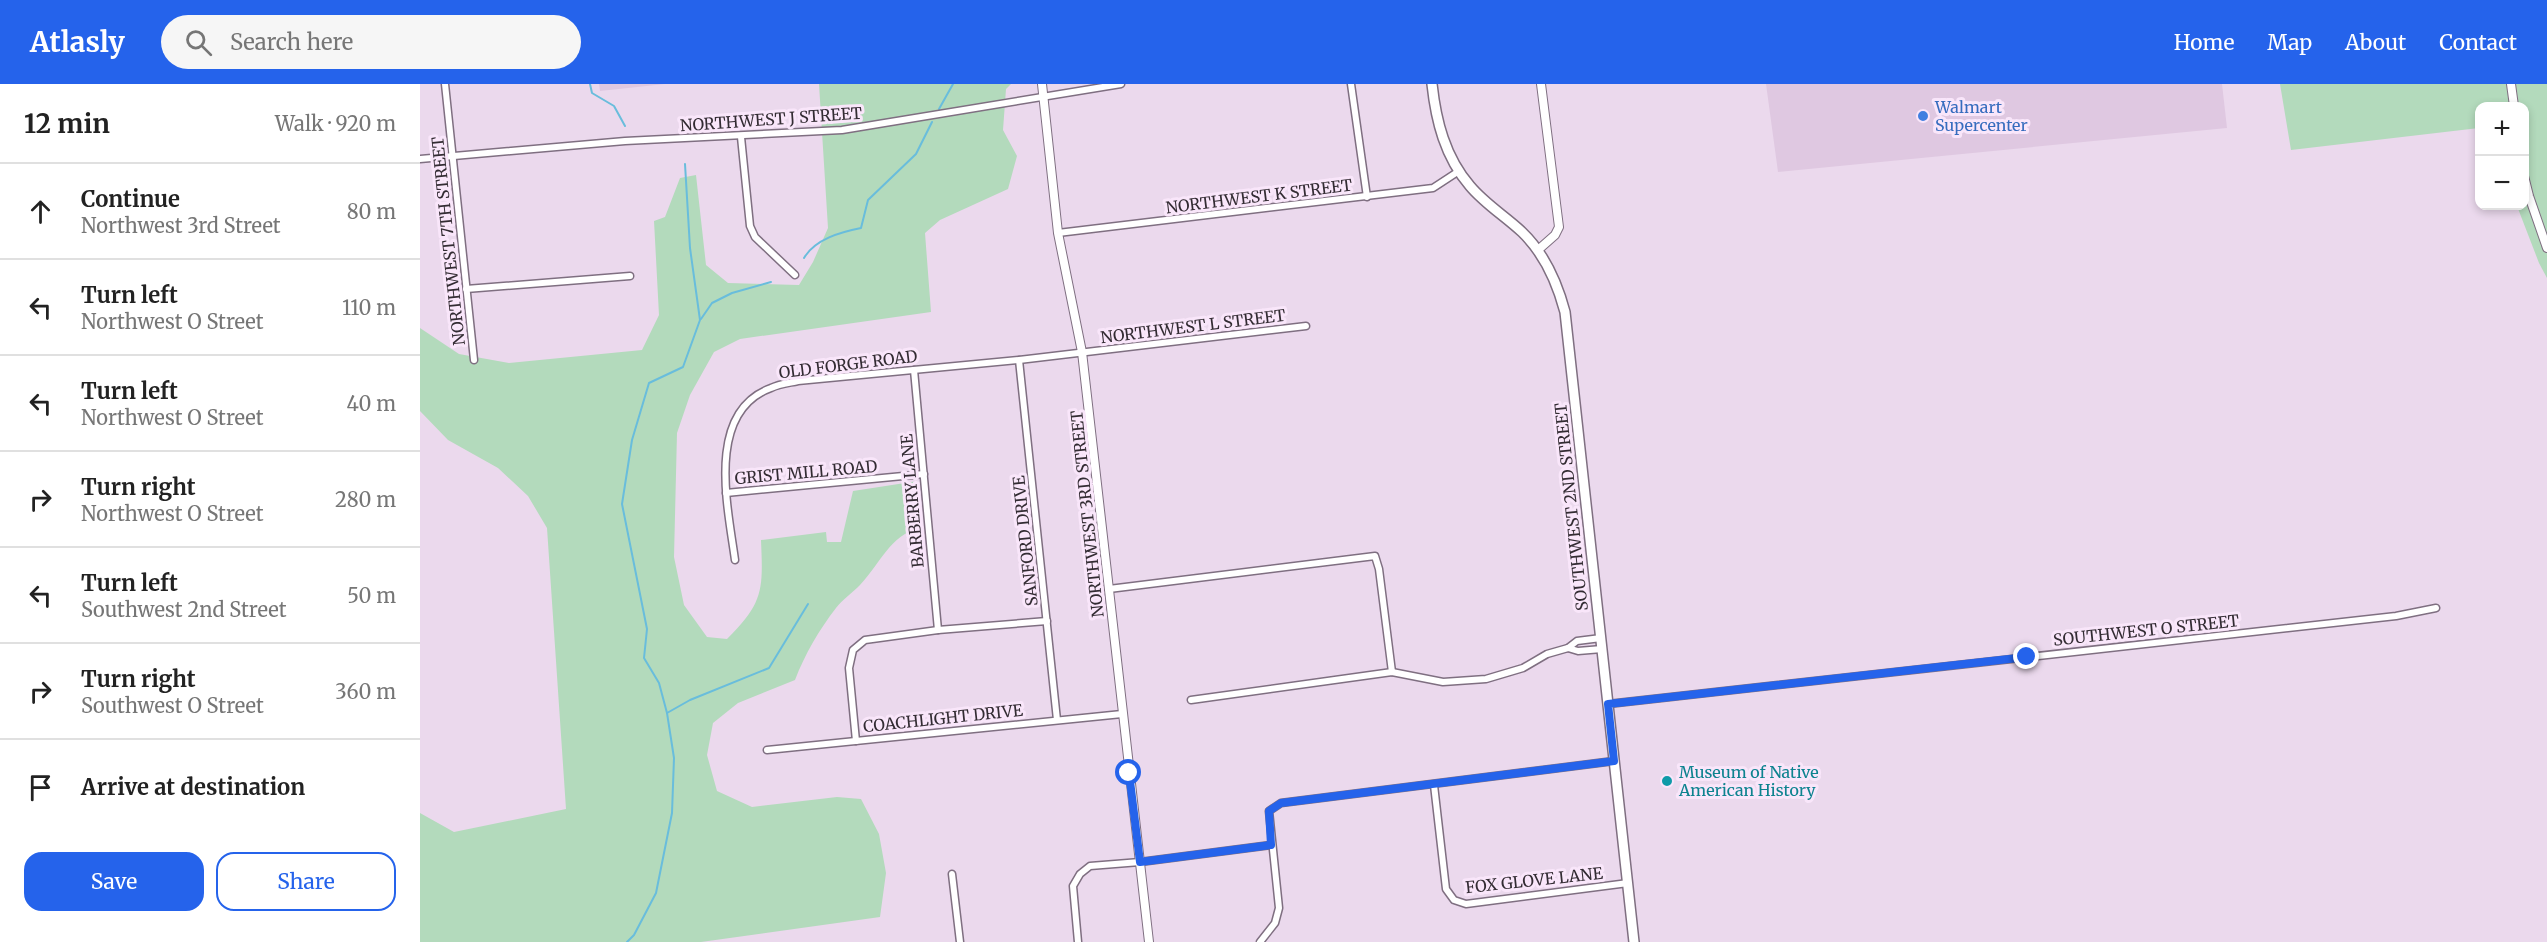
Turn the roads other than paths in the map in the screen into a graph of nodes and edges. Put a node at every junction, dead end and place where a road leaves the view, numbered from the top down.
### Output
1 (445, 84) edge
2 (1042, 84) edge
3 (1121, 84) edge
4 (1352, 84) edge
5 (1432, 84) edge
6 (1541, 84) edge
7 (2511, 84) edge
8 (1043, 98) junction
9 (2513, 102) edge
10 (741, 137) junction
11 (452, 157) junction
12 (420, 159) edge
13 (1459, 171) junction
14 (2529, 196) edge
15 (1367, 197) junction
16 (1058, 233) junction
17 (2547, 248) edge
18 (1538, 250) junction
19 (795, 275) dead end
20 (630, 276) dead end
21 (466, 289) junction
22 (1306, 326) dead end
23 (1082, 352) junction
24 (474, 360) dead end
25 (1019, 360) junction
26 (914, 370) junction
27 (924, 474) junction
28 (726, 493) junction
29 (735, 560) dead end
30 (1109, 589) junction
31 (2436, 608) dead end
32 (1047, 621) junction
33 (938, 630) junction
34 (1600, 638) junction
35 (1568, 648) junction
36 (1602, 649) junction
37 (1392, 672) junction
38 (1191, 700) dead end
39 (1608, 704) junction
40 (1122, 714) junction
41 (1057, 720) junction
42 (856, 741) junction
43 (766, 750) dead end
44 (1614, 761) junction
45 (1434, 785) junction
46 (1271, 845) junction
47 (1140, 862) junction
48 (952, 874) dead end
49 (1628, 883) junction
50 (960, 942) edge
51 (1078, 942) edge
52 (1149, 942) edge
53 (1260, 942) edge
54 (1634, 942) edge

1 - 11 street, NORTHWEST 7TH STREET
2 - 8 street, NORTHWEST 3RD STREET
3 - 8 street, NORTHWEST J STREET
4 - 15 street
5 - 13 main road, SOUTHWEST 2ND STREET
6 - 18 street
7 - 9 street
8 - 10 street, NORTHWEST J STREET
8 - 16 street, NORTHWEST 3RD STREET
10 - 11 street, NORTHWEST J STREET
10 - 19 street
11 - 12 street, NORTHWEST J STREET
11 - 21 street, NORTHWEST 7TH STREET
13 - 15 street, NORTHWEST K STREET
13 - 18 main road, SOUTHWEST 2ND STREET
14 - 17 street
15 - 16 street, NORTHWEST K STREET
16 - 23 street, NORTHWEST 3RD STREET
18 - 34 main road, SOUTHWEST 2ND STREET
20 - 21 street
21 - 24 street, NORTHWEST 7TH STREET
22 - 23 street, NORTHWEST L STREET
23 - 25 street, OLD FORGE ROAD
23 - 30 street, NORTHWEST 3RD STREET
25 - 26 street, OLD FORGE ROAD
25 - 32 street, SANFORD DRIVE
26 - 27 street, BARBERRY LANE
26 - 28 street, OLD FORGE ROAD
27 - 28 street, GRIST MILL ROAD
27 - 33 street, BARBERRY LANE
28 - 29 street, OLD FORGE ROAD
30 - 37 street
30 - 40 street, NORTHWEST 3RD STREET
31 - 39 street, SOUTHWEST O STREET
32 - 33 street
32 - 41 street, SANFORD DRIVE
33 - 42 street
34 - 35 street
34 - 36 main road, SOUTHWEST 2ND STREET
35 - 36 street
35 - 37 street
36 - 39 main road, SOUTHWEST 2ND STREET
37 - 38 street
39 - 44 main road, SOUTHWEST 2ND STREET
40 - 41 street, COACHLIGHT DRIVE
40 - 47 street, NORTHWEST 3RD STREET
41 - 42 street, COACHLIGHT DRIVE
42 - 43 street, COACHLIGHT DRIVE
44 - 45 street
44 - 49 main road, SOUTHWEST 2ND STREET
45 - 46 street
45 - 49 street, FOX GLOVE LANE
46 - 47 street
46 - 53 street
47 - 51 street
47 - 52 street, NORTHWEST 3RD STREET
48 - 50 street
49 - 54 main road, SOUTHWEST 2ND STREET

